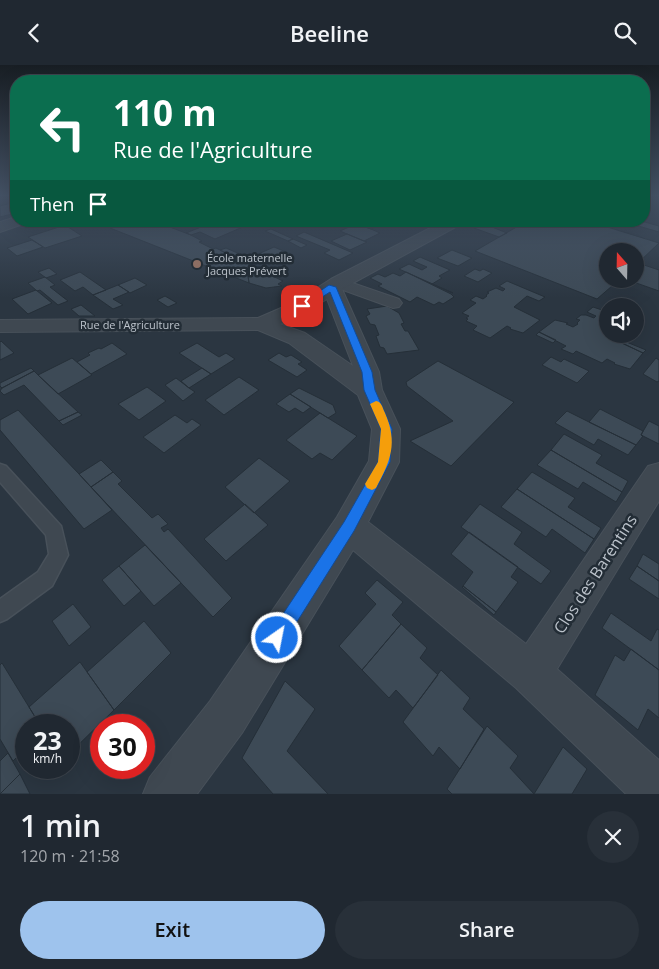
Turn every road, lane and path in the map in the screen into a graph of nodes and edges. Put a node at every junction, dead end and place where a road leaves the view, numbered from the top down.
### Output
1 (441, 229) edge
2 (335, 285) junction
3 (392, 303) dead end
4 (261, 324) junction
5 (0, 326) edge
6 (369, 390) junction
7 (0, 471) edge
8 (659, 475) edge
9 (349, 527) junction
10 (0, 612) edge
11 (531, 673) junction
12 (659, 791) edge
13 (166, 794) edge

1 - 2 street, Rue de l'Agriculture
2 - 3 street
2 - 4 street, Rue de l'Agriculture
2 - 6 street
4 - 5 street, Rue de l'Agriculture
4 - 6 street, Rue de l'Agriculture
6 - 9 street
7 - 10 lane
8 - 11 street, Clos des Barentins
9 - 11 street
9 - 13 street
11 - 12 street

